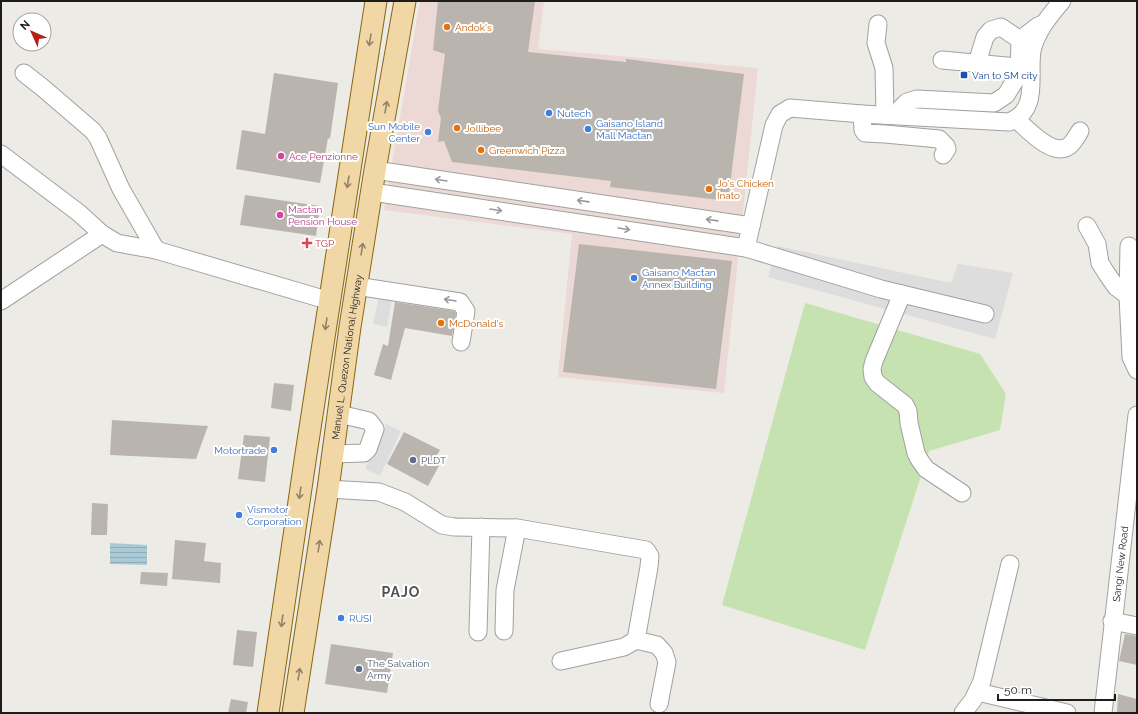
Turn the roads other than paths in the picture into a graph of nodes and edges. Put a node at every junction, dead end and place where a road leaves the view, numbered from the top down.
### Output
1 (376, 1) edge
2 (405, 1) edge
3 (1062, 1) edge
4 (878, 24) dead end
5 (1044, 24) junction
6 (1020, 40) junction
7 (942, 60) dead end
8 (977, 63) junction
9 (1025, 68) junction
10 (24, 73) dead end
11 (862, 114) junction
12 (893, 115) junction
13 (1016, 119) junction
14 (1080, 131) dead end
15 (1, 154) edge
16 (943, 155) dead end
17 (375, 170) junction
18 (472, 185) junction
19 (372, 192) junction
20 (470, 206) junction
21 (751, 226) junction
22 (1087, 226) dead end
23 (102, 234) junction
24 (1128, 246) dead end
25 (746, 248) junction
26 (156, 250) junction
27 (356, 286) junction
28 (902, 294) junction
29 (1128, 296) junction
30 (1, 301) edge
31 (330, 301) junction
32 (985, 314) dead end
33 (461, 342) dead end
34 (1137, 370) edge
35 (339, 414) junction
36 (1137, 415) edge
37 (306, 454) junction
38 (332, 454) junction
39 (328, 489) junction
40 (962, 493) dead end
41 (481, 527) junction
42 (517, 528) junction
43 (1010, 564) dead end
44 (1112, 621) junction
45 (1137, 626) edge
46 (504, 631) dead end
47 (478, 632) dead end
48 (636, 640) junction
49 (561, 661) dead end
50 (978, 692) junction
51 (659, 704) dead end
52 (266, 712) edge
53 (293, 713) edge
54 (963, 713) edge
55 (1067, 713) edge
56 (1103, 713) edge

1 -> 31 main road
17 -> 2 main road, Manuel L. Quezon National Highway
3 - 5 street
4 - 12 street
5 - 6 street
5 - 9 street
6 - 8 street
6 - 9 street
7 - 8 street
8 - 9 street
9 - 12 street
9 - 13 street
10 - 26 street
11 - 12 street
11 - 16 street
11 - 21 street
12 - 13 street
13 - 14 street
15 - 23 street
18 -> 17 street
17 - 19 main road, Manuel L. Quezon National Highway
18 - 20 street
21 -> 18 street
19 - 20 street
27 -> 19 main road, Manuel L. Quezon National Highway
20 -> 25 street
21 - 25 street
22 - 29 street
23 - 26 street
23 - 30 street
24 - 29 street
25 - 28 street
26 - 31 street
33 -> 27 street
27 - 35 main road, Manuel L. Quezon National Highway
28 - 32 street
28 - 40 street
29 - 34 street
31 -> 37 main road
35 - 38 main road, Manuel L. Quezon National Highway
35 - 38 street
36 - 44 street, Sangi New Road
37 - 38 main road
37 -> 52 main road
38 - 39 main road, Manuel L. Quezon National Highway
39 - 41 street
53 -> 39 main road, Manuel L. Quezon National Highway
41 - 42 street
41 - 47 street
42 - 46 street
42 - 48 street
43 - 50 street
44 - 45 street
44 - 56 street, Sangi New Road
48 - 49 street
48 - 51 street
50 - 54 street
50 - 55 street

